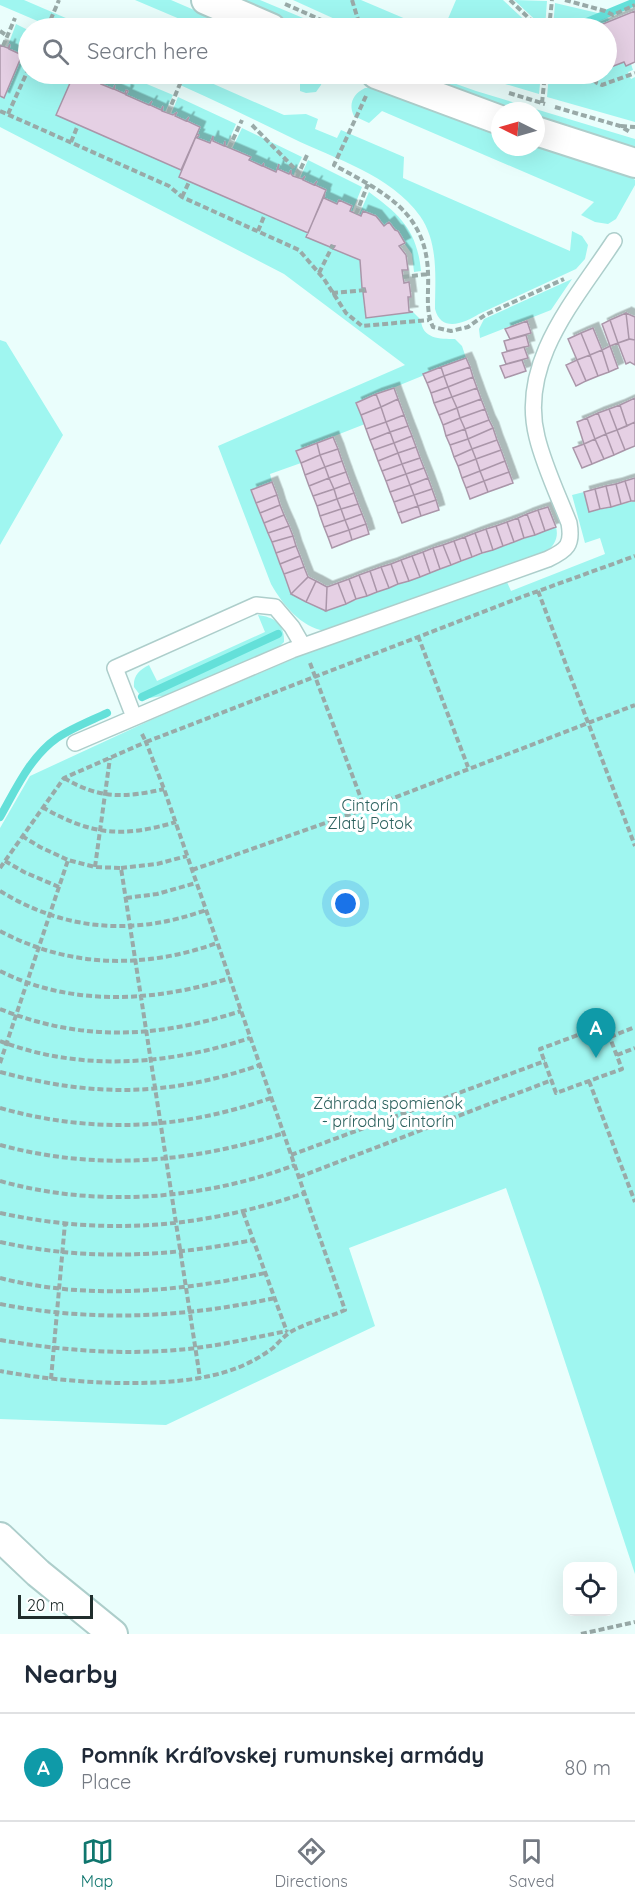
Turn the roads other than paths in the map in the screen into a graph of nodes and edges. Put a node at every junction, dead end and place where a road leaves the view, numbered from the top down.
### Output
1 (206, 0) edge
2 (248, 18) edge
3 (383, 84) edge
4 (491, 117) edge
5 (545, 135) edge
6 (635, 163) edge
7 (614, 241) dead end
8 (303, 646) junction
9 (134, 717) junction
10 (75, 743) dead end
11 (0, 1537) edge
12 (113, 1634) edge

1 - 2 street
3 - 4 street
5 - 6 street
7 - 8 lane
8 - 9 lane
8 - 9 lane
9 - 10 lane
11 - 12 street

